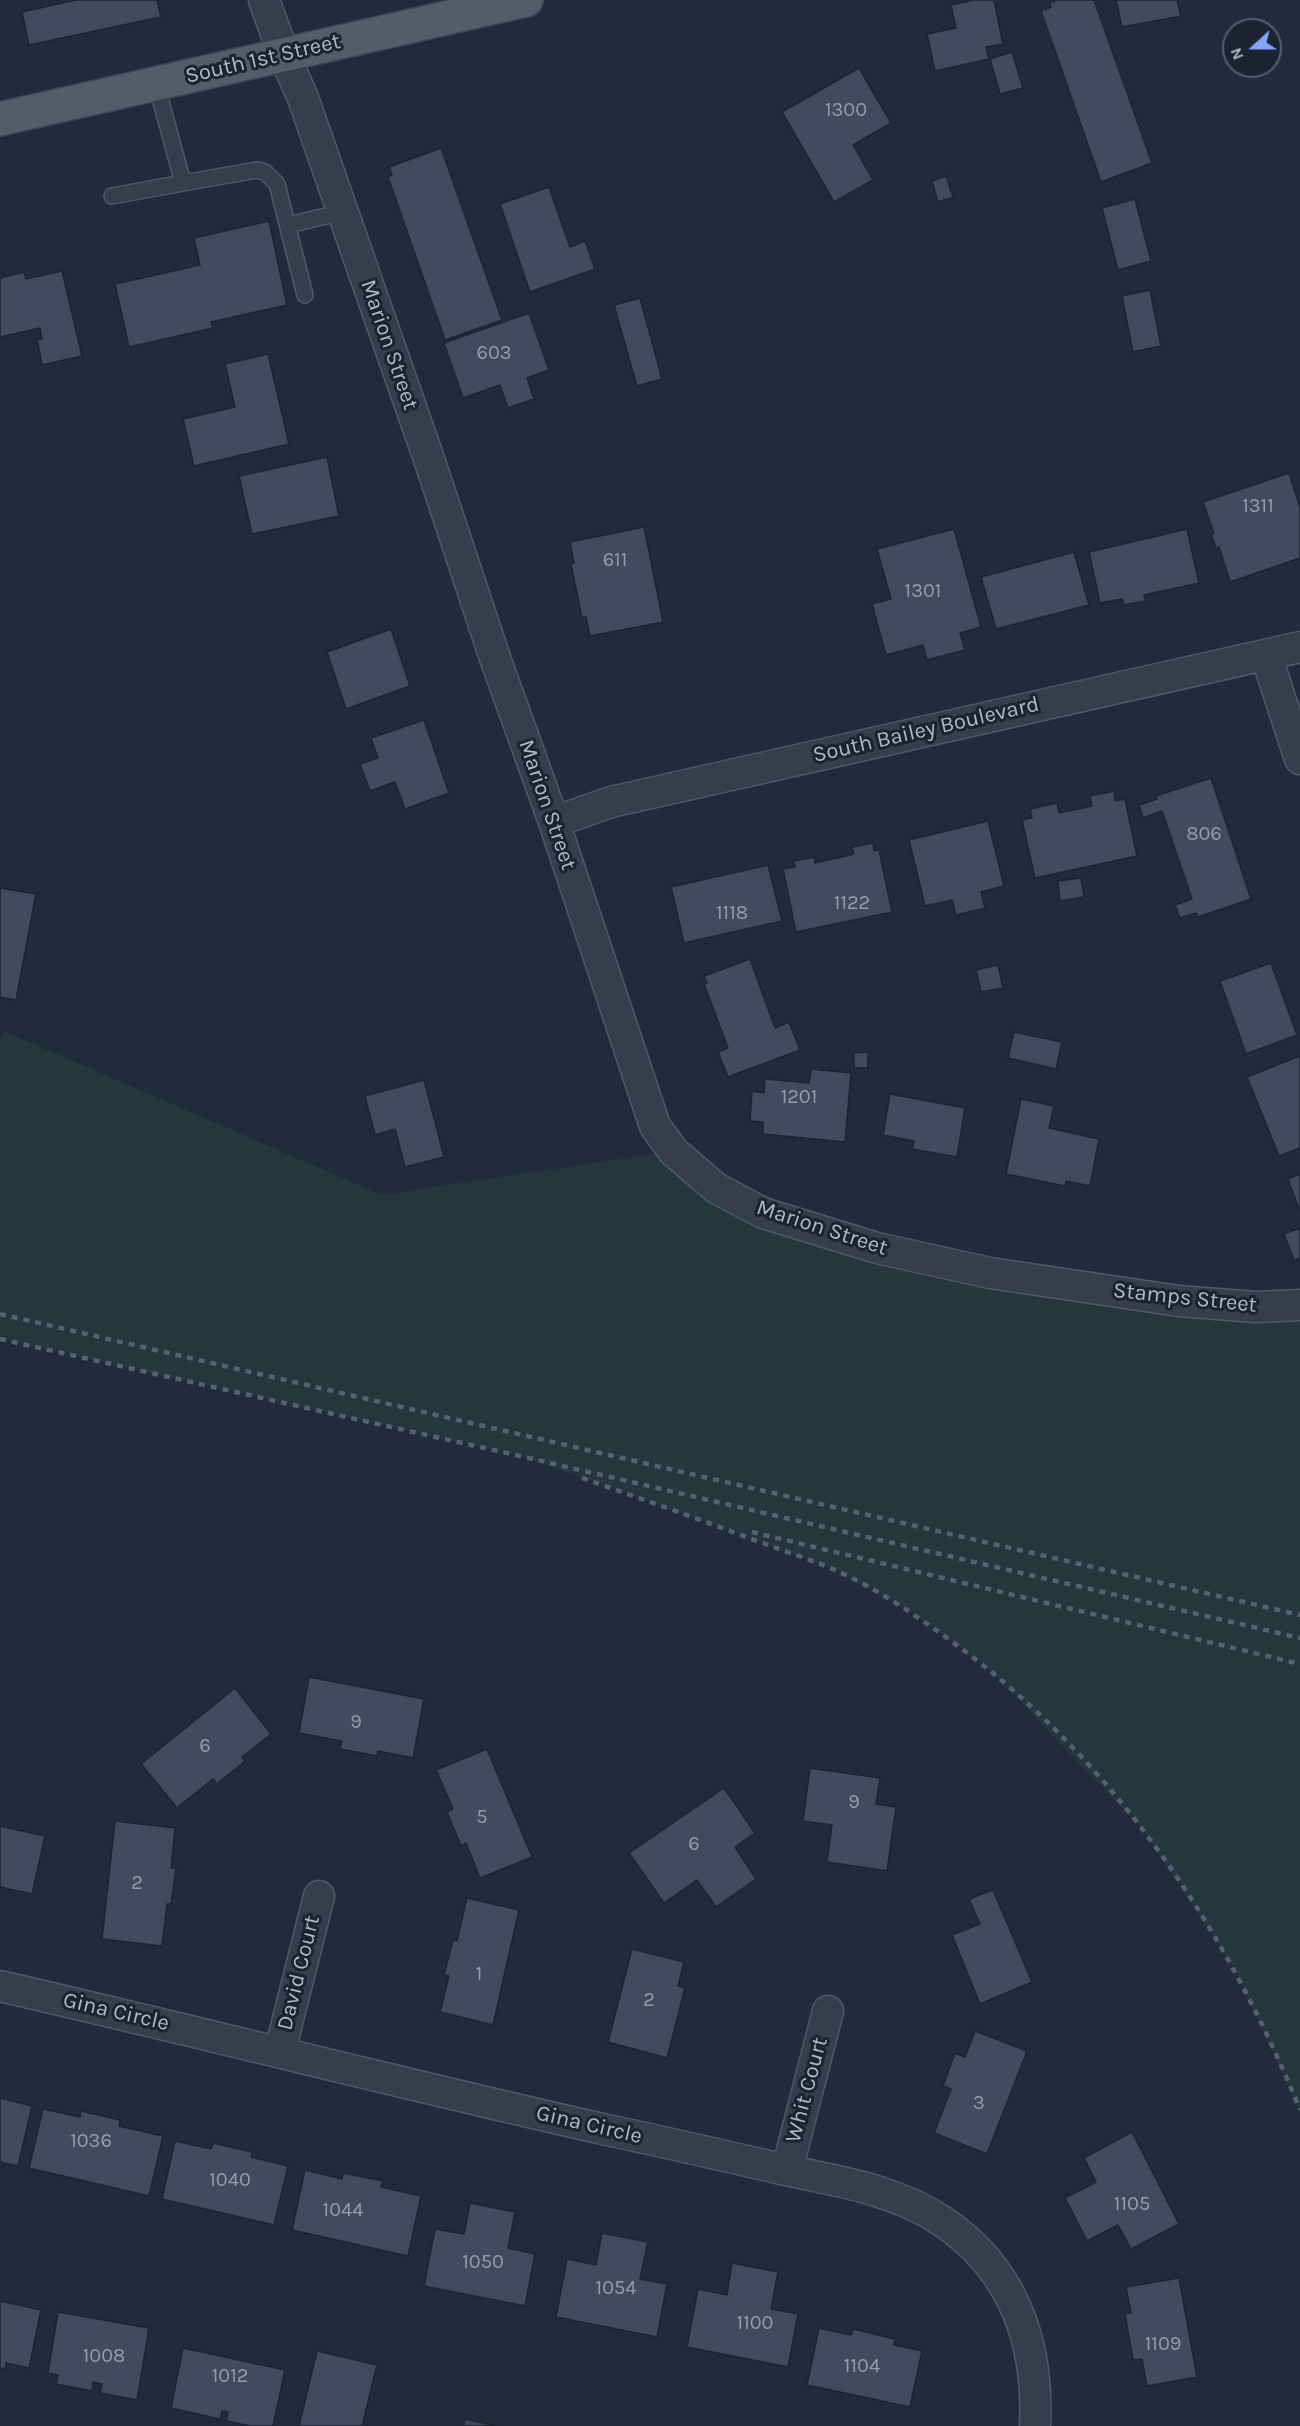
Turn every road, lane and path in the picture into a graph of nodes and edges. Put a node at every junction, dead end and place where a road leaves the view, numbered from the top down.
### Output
1 (264, 0) edge
2 (526, 0) edge
3 (284, 55) junction
4 (156, 83) junction
5 (0, 119) edge
6 (183, 183) junction
7 (112, 196) dead end
8 (343, 212) junction
9 (288, 225) junction
10 (305, 295) dead end
11 (1300, 647) edge
12 (1266, 655) junction
13 (1300, 759) edge
14 (554, 822) junction
15 (1070, 1285) joint
16 (1300, 1305) edge
17 (319, 1896) dead end
18 (0, 1986) edge
19 (828, 2011) dead end
20 (280, 2051) junction
21 (787, 2170) junction
22 (1035, 2426) edge

1 - 3 street, Marion Street
2 - 3 main road, South 1st Street
3 - 4 main road, South 1st Street
3 - 8 street, Marion Street
4 - 5 main road, South 1st Street
4 - 6 lane
6 - 7 lane
6 - 9 lane
8 - 9 lane
8 - 14 street, Marion Street
9 - 10 lane
11 - 12 street, South Bailey Boulevard
12 - 13 street
12 - 14 street, South Bailey Boulevard
14 - 15 street, Marion Street
15 - 16 street, Stamps Street
17 - 20 street, David Court
18 - 20 street, Gina Circle
19 - 21 street, Whit Court
20 - 21 street, Gina Circle
21 - 22 street, Gina Circle

